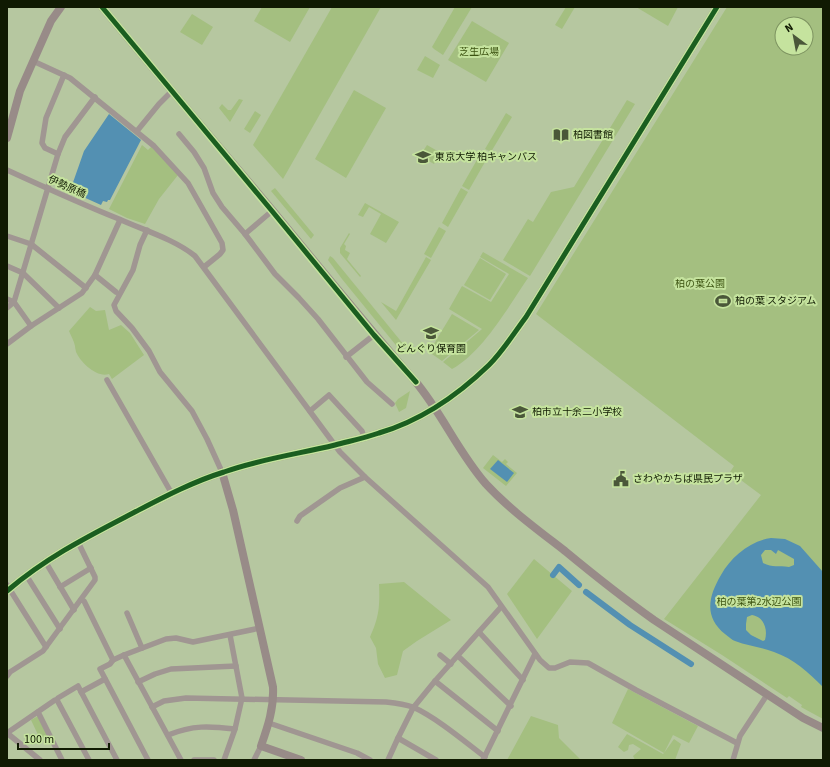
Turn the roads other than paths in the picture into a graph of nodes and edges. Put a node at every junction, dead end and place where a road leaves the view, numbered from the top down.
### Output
1 (61, 7) edge
2 (102, 7) edge
3 (717, 7) edge
4 (33, 61) junction
5 (64, 75) junction
6 (172, 92) junction
7 (95, 98) junction
8 (137, 131) junction
9 (179, 134) dead end
10 (7, 138) edge
11 (58, 154) junction
12 (7, 170) edge
13 (47, 188) junction
14 (272, 211) junction
15 (120, 220) junction
16 (147, 230) junction
17 (245, 234) junction
18 (7, 236) edge
19 (30, 244) junction
20 (7, 266) edge
21 (204, 267) junction
22 (23, 273) junction
23 (95, 275) junction
24 (86, 288) junction
25 (116, 292) dead end
26 (7, 299) edge
27 (14, 302) junction
28 (7, 308) edge
29 (60, 308) junction
30 (31, 326) junction
31 (374, 335) junction
32 (7, 344) edge
33 (346, 357) junction
34 (107, 380) dead end
35 (392, 404) dead end
36 (435, 407) junction
37 (310, 411) junction
38 (364, 437) junction
39 (334, 445) junction
40 (222, 472) junction
41 (366, 477) junction
42 (172, 494) junction
43 (297, 521) dead end
44 (78, 542) junction
45 (45, 561) junction
46 (91, 568) junction
47 (26, 575) junction
48 (60, 587) junction
49 (8, 588) edge
50 (81, 600) junction
51 (501, 607) junction
52 (74, 610) junction
53 (128, 613) dead end
54 (260, 628) junction
55 (60, 629) junction
56 (479, 632) junction
57 (230, 635) junction
58 (46, 647) junction
59 (142, 648) junction
60 (440, 654) dead end
61 (535, 654) junction
62 (124, 655) junction
63 (458, 656) junction
64 (113, 660) junction
65 (451, 664) junction
66 (236, 666) junction
67 (7, 676) edge
68 (105, 680) junction
69 (523, 680) junction
70 (436, 681) junction
71 (138, 682) junction
72 (81, 692) junction
73 (767, 695) junction
74 (242, 698) junction
75 (273, 699) junction
76 (57, 700) junction
77 (511, 706) junction
78 (152, 707) junction
79 (413, 708) junction
80 (38, 712) junction
81 (269, 723) junction
82 (823, 728) edge
83 (235, 729) junction
84 (498, 731) junction
85 (7, 733) edge
86 (168, 735) junction
87 (398, 738) junction
88 (737, 743) junction
89 (261, 746) junction
90 (360, 754) junction
91 (484, 758) edge
92 (40, 760) edge
93 (62, 760) edge
94 (89, 760) edge
95 (117, 760) edge
96 (148, 760) edge
97 (181, 760) edge
98 (194, 760) edge
99 (214, 760) edge
100 (224, 760) edge
101 (254, 760) edge
102 (301, 760) edge
103 (356, 760) edge
104 (370, 760) edge
105 (388, 760) edge
106 (436, 760) edge
107 (733, 760) edge

1 - 4 street
2 - 6 street
3 - 36 street
4 - 5 street
4 - 10 street
5 - 7 street
5 - 11 street
6 - 8 street
6 - 14 street
7 - 8 street
7 - 11 street
8 - 21 street
9 - 17 street
11 - 13 street
12 - 13 street, 伊勢原橋
13 - 15 street, 伊勢原橋
13 - 19 street
14 - 17 street
14 - 31 street
15 - 16 street, 伊勢原橋
15 - 23 street
16 - 21 street, 伊勢原橋
16 - 40 street
17 - 33 street
18 - 19 street
19 - 22 street
19 - 24 street
20 - 22 street
21 - 37 street, 伊勢原橋
22 - 27 street
22 - 29 street
23 - 24 street
23 - 25 street
24 - 29 street
26 - 27 street
27 - 28 street
27 - 30 street
29 - 30 street
30 - 32 street
31 - 33 street
31 - 36 street
33 - 35 street
34 - 42 street
36 - 38 street
36 - 73 street
37 - 38 street
37 - 39 street, 伊勢原橋
38 - 39 street
39 - 40 street
39 - 41 street, 伊勢原橋
40 - 42 street
40 - 54 street
41 - 43 street
41 - 51 street, 伊勢原橋
42 - 44 street
44 - 45 street
44 - 46 street
45 - 47 street
45 - 48 street
46 - 48 street
46 - 50 street
47 - 49 street
47 - 55 street
48 - 52 street
49 - 58 street
50 - 52 street
50 - 64 street
51 - 56 street
51 - 61 street, 伊勢原橋
52 - 55 street
53 - 59 street
54 - 57 street
54 - 75 street
55 - 58 street
56 - 63 street
56 - 69 street
57 - 59 street
57 - 66 street
58 - 67 street
59 - 62 street
60 - 65 street
61 - 69 street
61 - 88 street, 伊勢原橋
62 - 64 street
62 - 71 street
63 - 65 street
63 - 77 street
64 - 68 street
65 - 70 street
66 - 71 street
66 - 74 street
68 - 72 street
68 - 96 street
69 - 77 street
70 - 79 street
70 - 84 street
71 - 78 street
72 - 76 street
72 - 95 street
73 - 82 street
73 - 88 street
74 - 75 street
74 - 78 street
74 - 83 street
75 - 79 street
75 - 81 street
76 - 80 street
76 - 94 street
77 - 84 street
78 - 86 street
79 - 87 street
79 - 91 street
80 - 85 street
80 - 93 street
81 - 89 street
81 - 90 street
83 - 86 street
83 - 100 street
84 - 91 street
85 - 92 street
86 - 97 street
87 - 105 street
87 - 106 street
88 - 107 street
89 - 101 street
89 - 102 street
90 - 103 street
90 - 104 street
98 - 99 street

